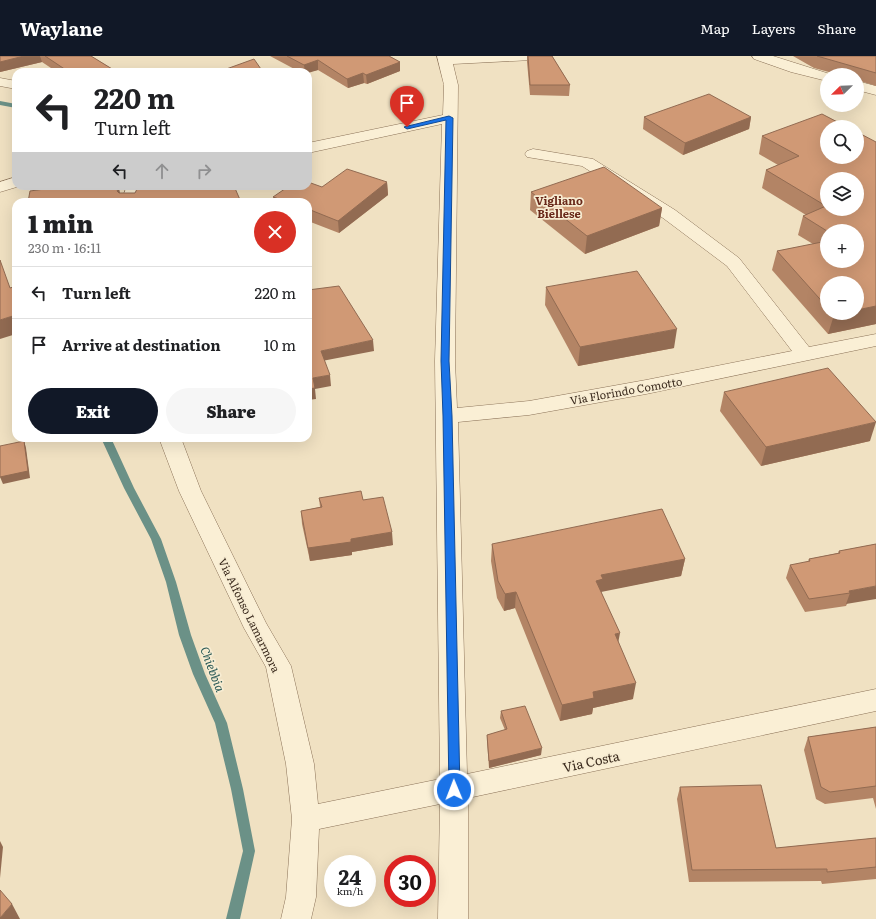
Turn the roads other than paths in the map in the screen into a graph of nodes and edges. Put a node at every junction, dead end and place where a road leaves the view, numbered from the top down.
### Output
1 (532, 56) edge
2 (759, 56) edge
3 (445, 58) edge
4 (820, 75) edge
5 (0, 82) edge
6 (12, 84) edge
7 (864, 87) edge
8 (876, 91) edge
9 (449, 118) junction
10 (312, 147) edge
11 (533, 154) dead end
12 (12, 183) edge
13 (0, 187) edge
14 (876, 340) edge
15 (804, 354) junction
16 (447, 416) junction
17 (172, 442) edge
18 (876, 700) edge
19 (454, 790) junction
20 (306, 819) junction
21 (296, 919) edge
22 (453, 919) edge

1 - 3 street
2 - 4 street
3 - 9 street
5 - 6 street
7 - 8 street
9 - 10 street
9 - 16 street
11 - 15 street
12 - 13 street
14 - 15 street, Via Florindo Comotto
15 - 16 street, Via Florindo Comotto
16 - 19 street
17 - 20 street, Via Alfonso Lamarmora
18 - 19 street, Via Costa
19 - 20 street, Via Costa
19 - 22 street
20 - 21 street, Via Alfonso Lamarmora

